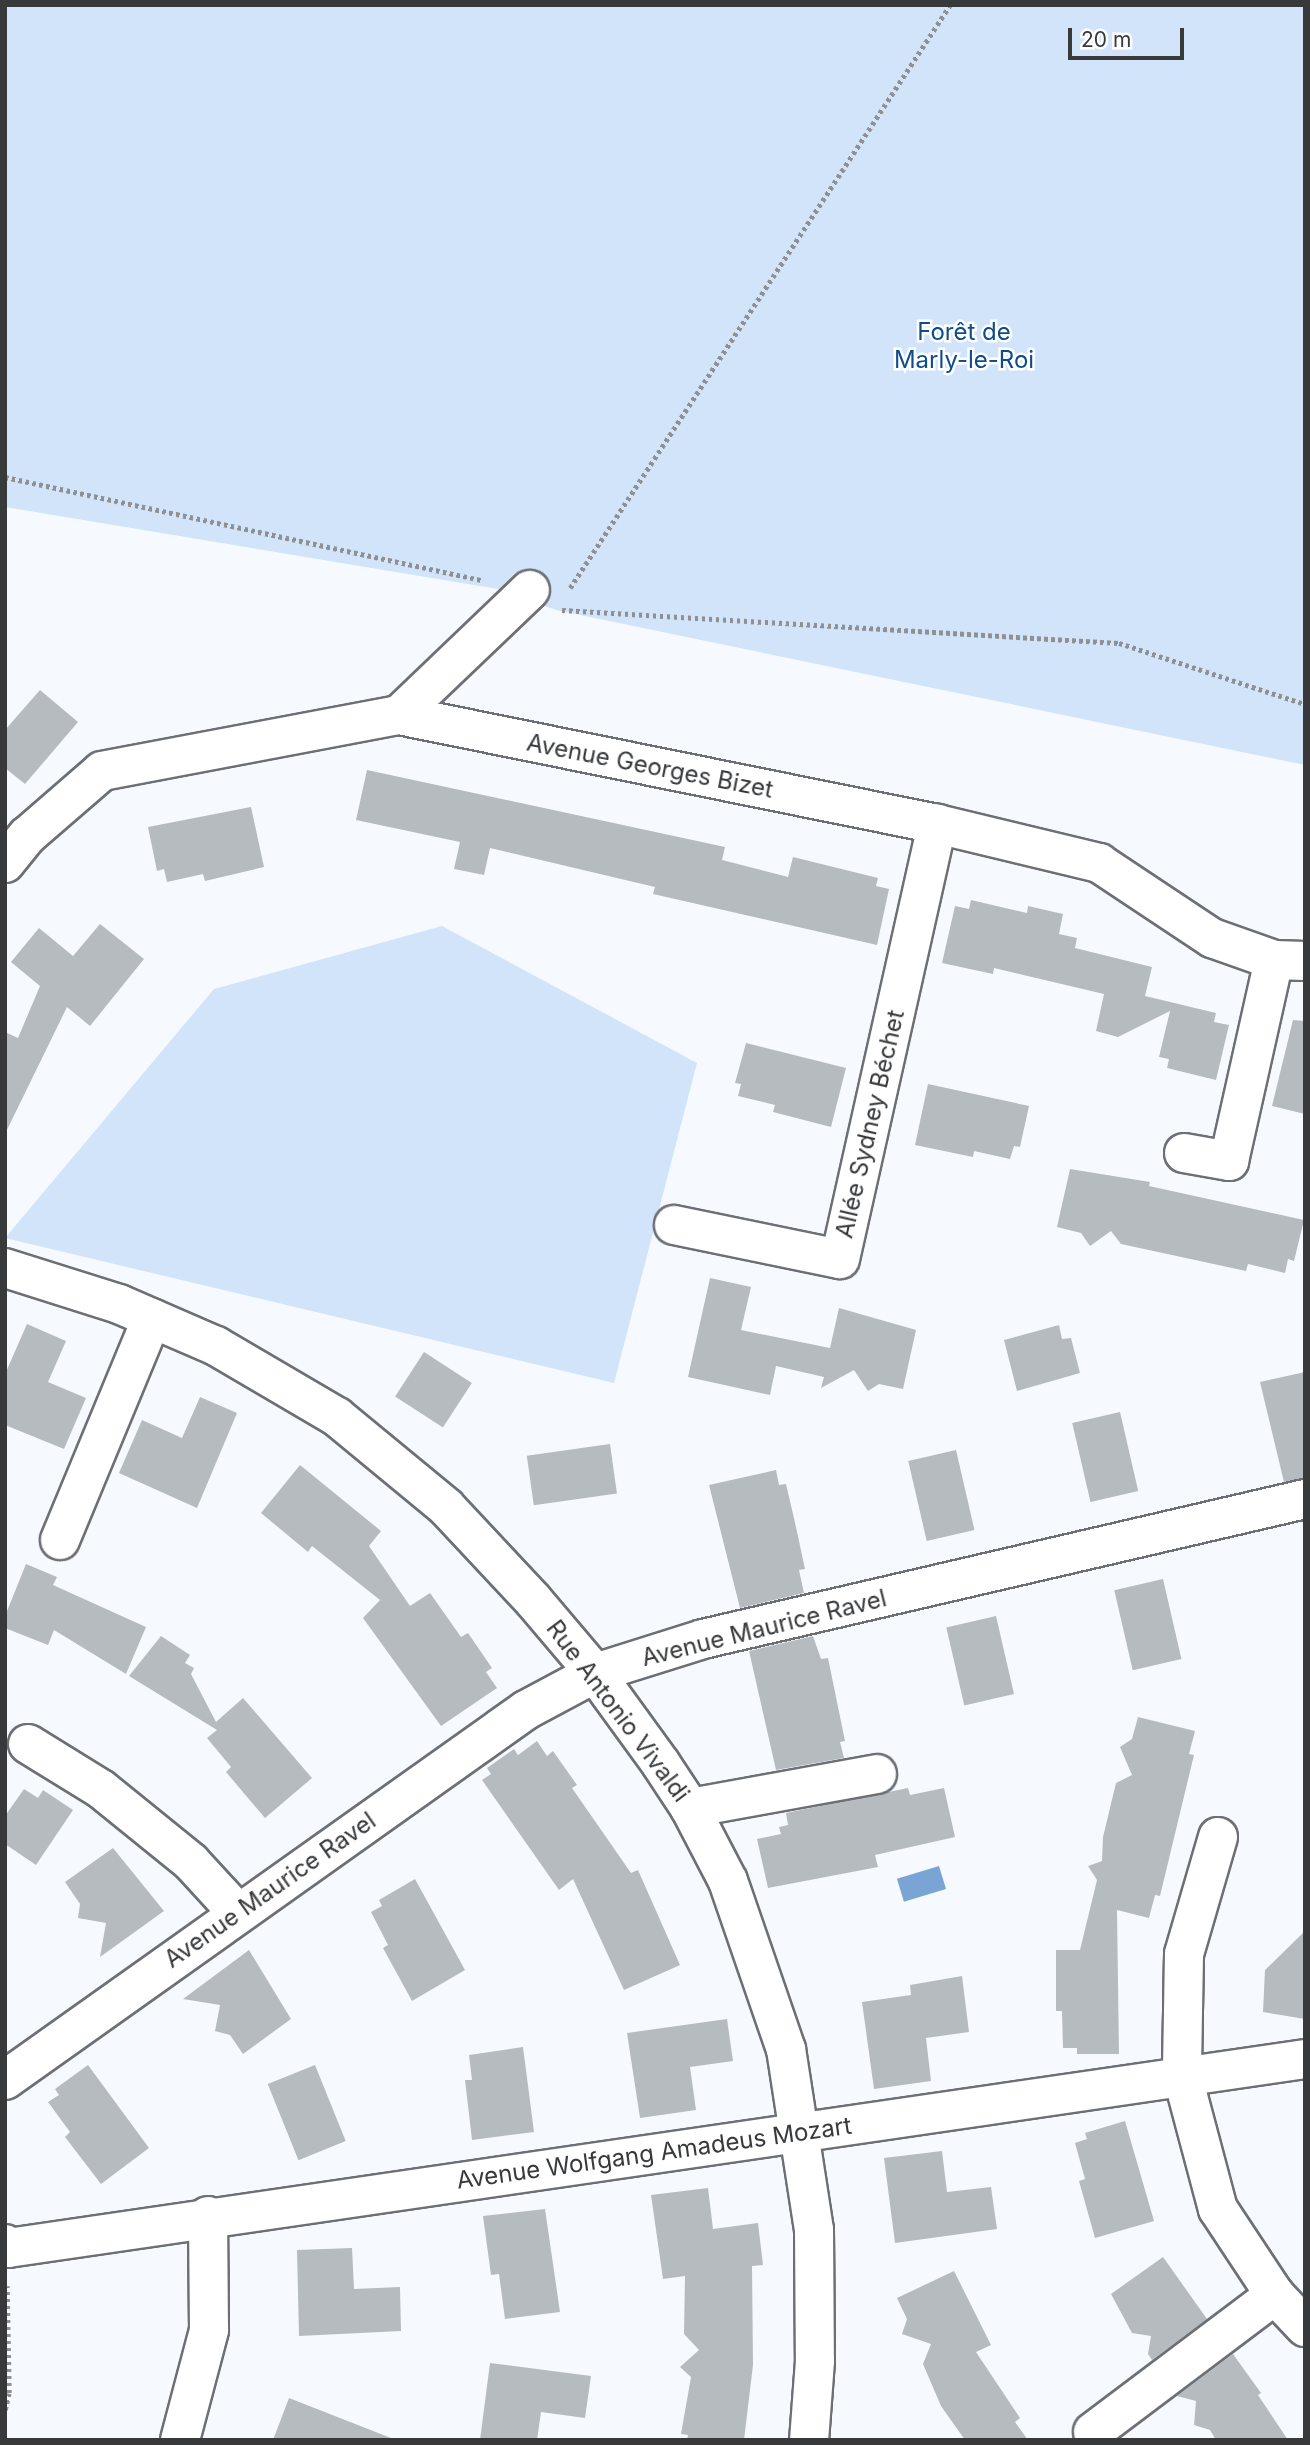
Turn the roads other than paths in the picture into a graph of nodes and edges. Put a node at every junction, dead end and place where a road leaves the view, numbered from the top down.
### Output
1 (530, 590) road end
2 (399, 715) junction
3 (937, 824) junction
4 (12, 840) edge
5 (1289, 961) edge
6 (1184, 1153) dead end
7 (674, 1225) dead end
8 (5, 1268) edge
9 (152, 1318) junction
10 (1305, 1499) edge
11 (60, 1540) dead end
12 (595, 1673) junction
13 (15, 1741) edge
14 (877, 1774) dead end
15 (690, 1808) junction
16 (1218, 1837) dead end
17 (237, 1912) junction
18 (1305, 2059) edge
19 (1182, 2074) junction
20 (5, 2080) edge
21 (799, 2132) junction
22 (208, 2216) junction
23 (7, 2246) edge
24 (1275, 2295) junction
25 (1305, 2326) edge
26 (1093, 2432) dead end
27 (180, 2440) edge
28 (810, 2440) edge

1 - 2 street
2 - 3 street, Avenue Georges Bizet
2 - 4 street, Avenue Georges Bizet
3 - 5 street, Avenue Georges Bizet
3 - 7 street, Allée Sydney Béchet
5 - 6 street
8 - 9 street, Rue Antonio Vivaldi
9 - 11 street
9 - 12 street, Rue Antonio Vivaldi
10 - 12 street, Avenue Maurice Ravel
12 - 15 street, Rue Antonio Vivaldi
12 - 17 street, Avenue Maurice Ravel
13 - 17 street
14 - 15 street
15 - 21 street, Rue Antonio Vivaldi
16 - 19 street
17 - 20 street, Avenue Maurice Ravel
18 - 19 street, Avenue Wolfgang Amadeus Mozart
19 - 21 street, Avenue Wolfgang Amadeus Mozart
19 - 24 street
21 - 22 street, Avenue Wolfgang Amadeus Mozart
21 - 28 street, Rue Antonio Vivaldi
22 - 23 street, Avenue Wolfgang Amadeus Mozart
22 - 27 street
24 - 25 street
24 - 26 street

